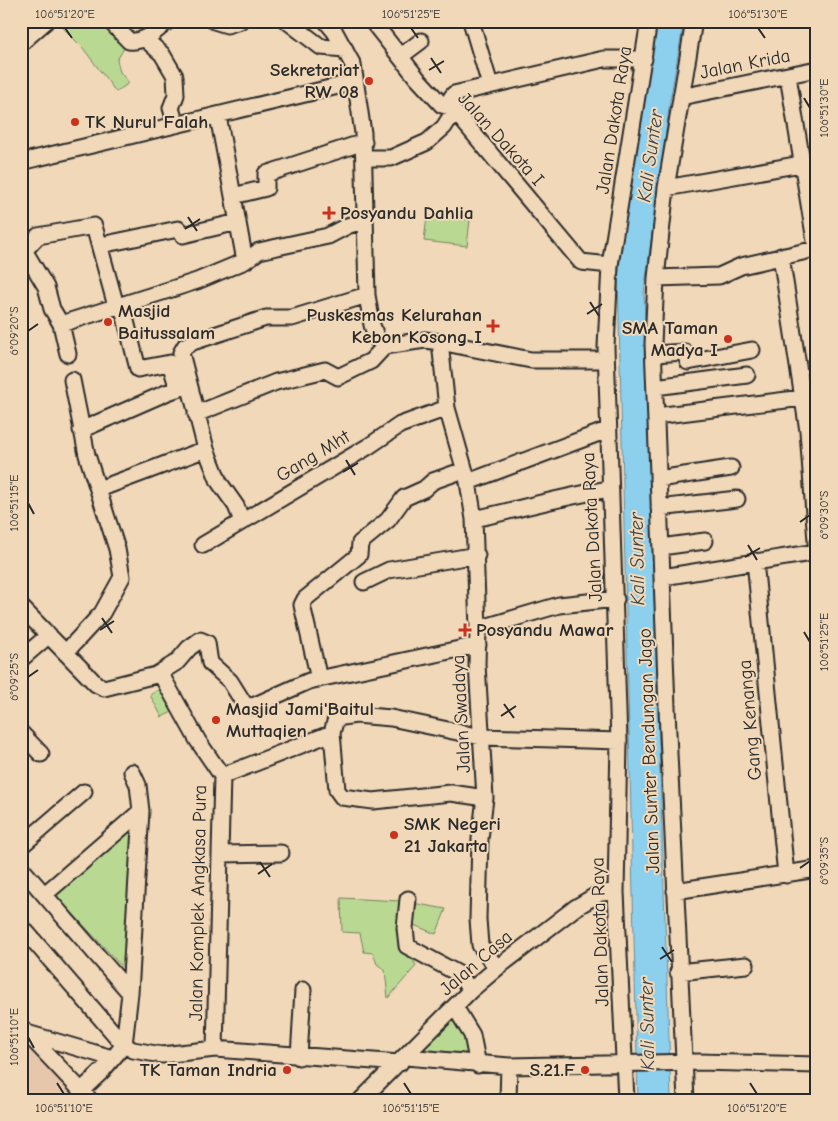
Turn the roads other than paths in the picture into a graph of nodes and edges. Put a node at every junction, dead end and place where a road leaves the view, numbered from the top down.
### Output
1 (46, 21) edge
2 (110, 21) edge
3 (168, 21) edge
4 (214, 21) edge
5 (240, 21) edge
6 (287, 21) edge
7 (326, 21) edge
8 (372, 21) edge
9 (471, 21) edge
10 (649, 21) edge
11 (694, 21) edge
12 (144, 39) junction
13 (422, 41) dead end
14 (21, 43) edge
15 (345, 49) junction
16 (401, 56) junction
17 (644, 59) junction
18 (817, 69) edge
19 (788, 76) junction
20 (355, 82) junction
21 (490, 85) junction
22 (681, 97) junction
23 (450, 107) junction
24 (218, 116) junction
25 (176, 125) junction
26 (364, 142) junction
27 (364, 158) junction
28 (21, 162) edge
29 (801, 164) junction
30 (666, 188) junction
31 (234, 196) junction
32 (365, 220) junction
33 (238, 222) junction
34 (101, 245) junction
35 (816, 251) edge
36 (24, 255) edge
37 (781, 256) junction
38 (245, 261) junction
39 (610, 265) junction
40 (656, 278) junction
41 (367, 296) junction
42 (119, 306) junction
43 (61, 324) junction
44 (440, 342) junction
45 (384, 346) junction
46 (752, 350) dead end
47 (68, 354) dead end
48 (654, 354) junction
49 (606, 360) junction
50 (747, 375) dead end
51 (72, 380) dead end
52 (184, 387) junction
53 (655, 387) junction
54 (803, 398) junction
55 (447, 408) junction
56 (196, 414) junction
57 (656, 416) junction
58 (81, 430) junction
59 (607, 430) junction
60 (812, 430) edge
61 (206, 449) junction
62 (731, 468) dead end
63 (466, 476) junction
64 (658, 478) junction
65 (99, 489) junction
66 (610, 489) junction
67 (737, 498) dead end
68 (659, 508) junction
69 (474, 519) junction
70 (242, 521) junction
71 (705, 541) dead end
72 (203, 546) dead end
73 (661, 547) junction
74 (817, 553) edge
75 (477, 555) junction
76 (756, 561) junction
77 (663, 577) junction
78 (364, 582) dead end
79 (616, 599) junction
80 (21, 607) edge
81 (478, 629) junction
82 (49, 635) junction
83 (478, 645) junction
84 (66, 652) junction
85 (21, 659) edge
86 (156, 675) junction
87 (319, 679) junction
88 (21, 733) edge
89 (332, 733) junction
90 (481, 737) junction
91 (619, 741) junction
92 (41, 754) dead end
93 (132, 772) dead end
94 (222, 776) junction
95 (84, 792) dead end
96 (485, 798) junction
97 (141, 811) junction
98 (21, 846) edge
99 (281, 853) dead end
100 (220, 854) junction
101 (21, 868) edge
102 (817, 869) edge
103 (786, 875) junction
104 (616, 892) junction
105 (675, 892) junction
106 (45, 894) junction
107 (408, 899) dead end
108 (21, 926) edge
109 (746, 965) dead end
110 (497, 968) junction
111 (678, 972) junction
112 (303, 990) dead end
113 (471, 990) junction
114 (130, 993) junction
115 (455, 1007) junction
116 (24, 1030) edge
117 (124, 1045) junction
118 (215, 1049) junction
119 (299, 1057) junction
120 (112, 1058) junction
121 (403, 1060) junction
122 (678, 1062) junction
123 (627, 1064) junction
124 (817, 1064) edge
125 (478, 1065) junction
126 (509, 1066) junction
127 (376, 1093) edge
128 (85, 1095) edge
129 (361, 1100) edge
130 (508, 1100) edge
131 (626, 1100) edge
132 (686, 1100) edge

1 - 14 street
2 - 12 street
3 - 12 street
4 - 5 street
6 - 15 street
7 - 15 street
8 - 16 street, Jalan Dakota I
9 - 21 street
10 - 17 street, Jalan Dakota Raya
11 - 22 street, Jalan Sunter Bendungan Jago
12 - 25 street
13 - 16 street
15 - 20 street
16 - 23 street, Jalan Dakota I
17 - 21 street
17 - 39 street, Jalan Dakota Raya
18 - 19 street, Jalan Krida
19 - 22 street, Jalan Krida
19 - 29 street
20 - 24 street
20 - 26 street
21 - 23 street
22 - 30 street, Jalan Sunter Bendungan Jago
23 - 27 street
23 - 39 street, Jalan Dakota I
24 - 25 street
24 - 31 street
25 - 28 street
26 - 27 street
26 - 31 street
27 - 32 street
29 - 30 street
29 - 35 street
30 - 40 street, Jalan Sunter Bendungan Jago
31 - 33 street
32 - 38 street
32 - 41 street
33 - 34 street
33 - 38 street
34 - 36 street
34 - 42 street
35 - 37 street
36 - 43 street
37 - 40 street
37 - 54 street
38 - 42 street
39 - 49 street, Jalan Dakota Raya
40 - 48 street, Jalan Sunter Bendungan Jago
41 - 45 street
41 - 52 street
42 - 43 street
42 - 52 street
43 - 47 street
44 - 45 street
44 - 49 street
44 - 55 street, Jalan Swadaya
45 - 56 street
46 - 48 street
48 - 53 street, Jalan Sunter Bendungan Jago
49 - 59 street, Jalan Dakota Raya
50 - 53 street
51 - 58 street
52 - 56 street
52 - 58 street
53 - 57 street, Jalan Sunter Bendungan Jago
54 - 57 street
54 - 60 street
55 - 63 street, Jalan Swadaya
55 - 70 street, Gang Mht
56 - 61 street
57 - 64 street, Jalan Sunter Bendungan Jago
58 - 65 street
59 - 63 street
59 - 66 street, Jalan Dakota Raya
60 - 74 street
61 - 65 street
61 - 70 street
62 - 64 street
63 - 69 street, Jalan Swadaya
63 - 87 street
64 - 68 street, Jalan Sunter Bendungan Jago
65 - 84 street
66 - 69 street
66 - 79 street, Jalan Dakota Raya
67 - 68 street
68 - 73 street, Jalan Sunter Bendungan Jago
69 - 75 street, Jalan Swadaya
70 - 72 street, Gang Mht
71 - 73 street
73 - 77 street, Jalan Sunter Bendungan Jago
74 - 76 street
75 - 78 street
75 - 81 street, Jalan Swadaya
76 - 77 street
76 - 103 street, Gang Kenanga
77 - 105 street, Jalan Sunter Bendungan Jago
79 - 81 street
79 - 91 street, Jalan Dakota Raya
80 - 82 street
81 - 83 street, Jalan Swadaya
82 - 84 street
82 - 85 street
83 - 87 street
83 - 90 street, Jalan Swadaya
84 - 86 street
86 - 87 street
86 - 94 street, Jalan Komplek Angkasa Pura
88 - 92 street
89 - 90 street
89 - 94 street
89 - 96 street
90 - 91 street
90 - 96 street, Jalan Swadaya
91 - 104 street, Jalan Dakota Raya
93 - 97 street
94 - 100 street, Jalan Komplek Angkasa Pura
95 - 98 street
96 - 110 street, Jalan Swadaya
97 - 106 street
97 - 114 street
99 - 100 street
100 - 118 street, Jalan Komplek Angkasa Pura
101 - 106 street
102 - 103 street
103 - 105 street
104 - 110 street, Jalan Casa
104 - 123 street, Jalan Dakota Raya
105 - 111 street, Jalan Sunter Bendungan Jago
106 - 114 street
107 - 113 street
108 - 117 street
109 - 111 street
110 - 113 street, Jalan Casa
111 - 122 street, Jalan Sunter Bendungan Jago
112 - 119 street
113 - 115 street, Jalan Casa
114 - 117 street
115 - 121 street, Jalan Casa
115 - 125 street
116 - 120 street
116 - 128 street
117 - 118 street
117 - 120 street
118 - 119 street
119 - 121 street
120 - 128 street
121 - 125 street
121 - 127 street, Jalan Casa
122 - 123 street
122 - 124 street
122 - 132 street, Jalan Sunter Bendungan Jago
123 - 126 street
123 - 131 street, Jalan Dakota Raya
125 - 126 street
126 - 130 street
127 - 129 street, Jalan Casa

